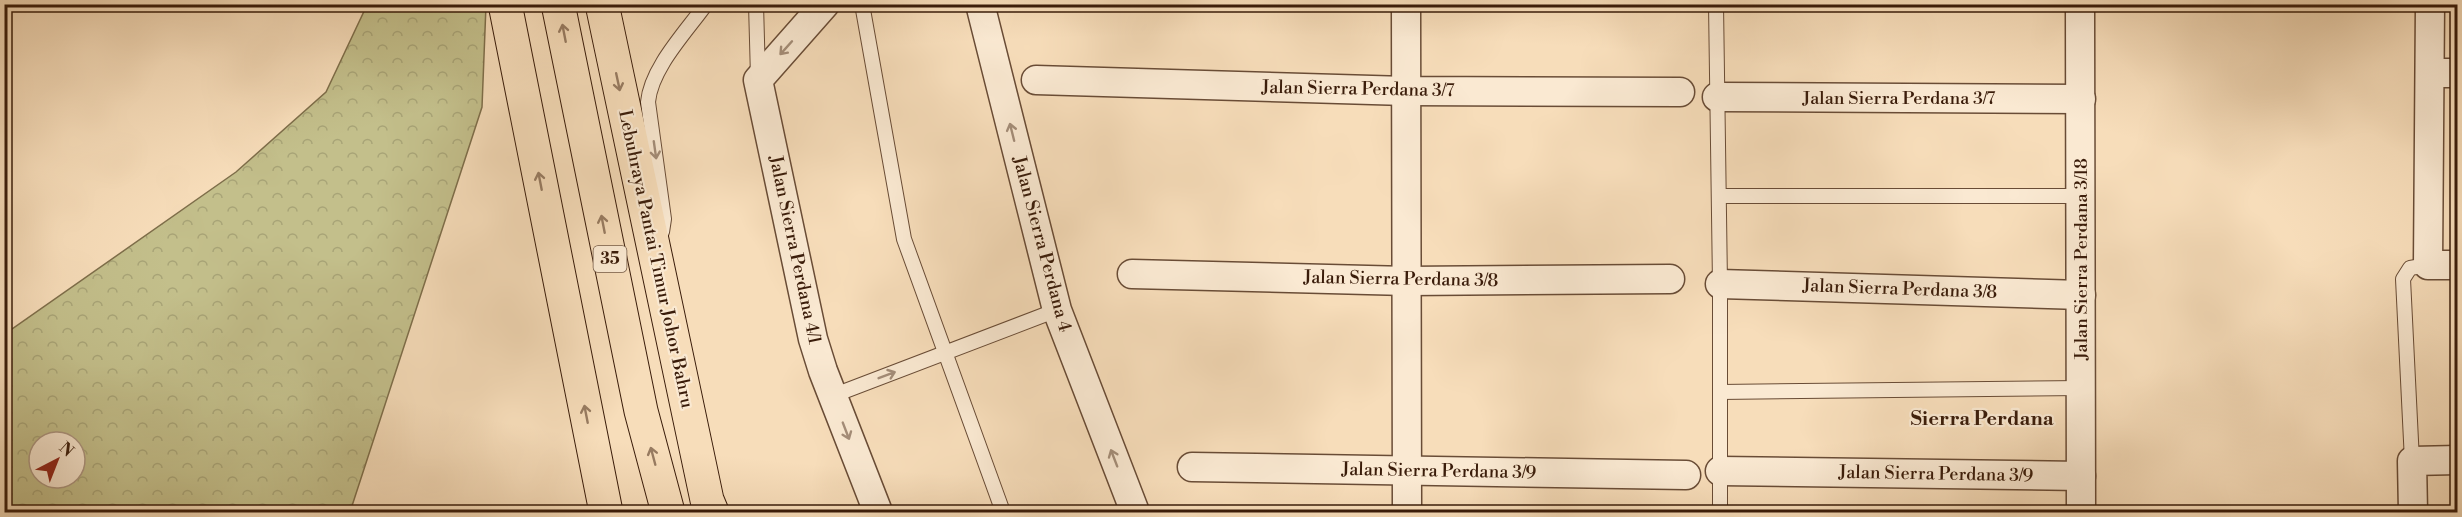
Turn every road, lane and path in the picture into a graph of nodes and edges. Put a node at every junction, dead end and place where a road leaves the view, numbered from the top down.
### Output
1 (505, 4) edge
2 (558, 4) edge
3 (602, 4) edge
4 (706, 4) edge
5 (756, 4) edge
6 (825, 4) edge
7 (862, 4) edge
8 (980, 4) edge
9 (1406, 4) edge
10 (1716, 4) edge
11 (2080, 4) edge
12 (2430, 4) edge
13 (2444, 73) edge
14 (758, 80) junction
15 (1036, 80) dead end
16 (1406, 91) junction
17 (1680, 92) dead end
18 (1717, 97) junction
19 (2080, 99) junction
20 (1719, 196) junction
21 (2080, 196) junction
22 (657, 264) junction
23 (2428, 265) junction
24 (2457, 265) edge
25 (1132, 274) dead end
26 (1670, 279) dead end
27 (1407, 281) junction
28 (1720, 284) junction
29 (2081, 295) junction
30 (1057, 310) junction
31 (944, 353) junction
32 (2081, 388) junction
33 (1720, 392) junction
34 (832, 396) junction
35 (2457, 460) edge
36 (2412, 461) junction
37 (1192, 467) dead end
38 (1407, 471) junction
39 (1720, 471) junction
40 (1686, 475) dead end
41 (2081, 476) junction
42 (606, 513) edge
43 (668, 513) edge
44 (712, 513) edge
45 (878, 513) edge
46 (1003, 513) edge
47 (1135, 513) edge
48 (1407, 513) edge
49 (1720, 513) edge
50 (2081, 513) edge
51 (2413, 513) edge

42 -> 1 highway
43 -> 2 highway, 35
3 -> 22 highway, Lebuhraya Pantai Timur Johor Bahru / 35
4 -> 22 lane
5 - 14 lane
6 -> 14 street
7 - 31 lane
30 -> 8 street, Jalan Sierra Perdana 4
9 - 16 street
10 - 18 lane
11 - 19 street, Jalan Sierra Perdana 3/18
12 - 13 street
13 - 23 street
14 - 34 street, Jalan Sierra Perdana 4/1
15 - 16 street, Jalan Sierra Perdana 3/7
16 - 17 street, Jalan Sierra Perdana 3/7
16 - 27 street
18 - 19 street, Jalan Sierra Perdana 3/7
18 - 20 lane
19 - 21 street, Jalan Sierra Perdana 3/18
20 - 21 lane
20 - 28 lane
21 - 29 street, Jalan Sierra Perdana 3/18
22 - 44 highway, Lebuhraya Pantai Timur Johor Bahru / 35
23 - 24 street
23 - 36 lane
25 - 27 street, Jalan Sierra Perdana 3/8
26 - 27 street, Jalan Sierra Perdana 3/8
27 - 38 street
28 - 29 street, Jalan Sierra Perdana 3/8
28 - 33 lane
29 - 32 street, Jalan Sierra Perdana 3/18
30 - 31 lane
47 -> 30 street, Jalan Sierra Perdana 4
34 -> 31 lane
31 - 46 lane
32 - 33 lane
32 - 41 street, Jalan Sierra Perdana 3/18
33 - 39 lane
34 -> 45 street, Jalan Sierra Perdana 4/1
35 - 36 street
36 - 51 street
37 - 38 street, Jalan Sierra Perdana 3/9
38 - 40 street, Jalan Sierra Perdana 3/9
38 - 48 street
39 - 41 street, Jalan Sierra Perdana 3/9
39 - 49 lane
41 - 50 street, Jalan Sierra Perdana 3/18

